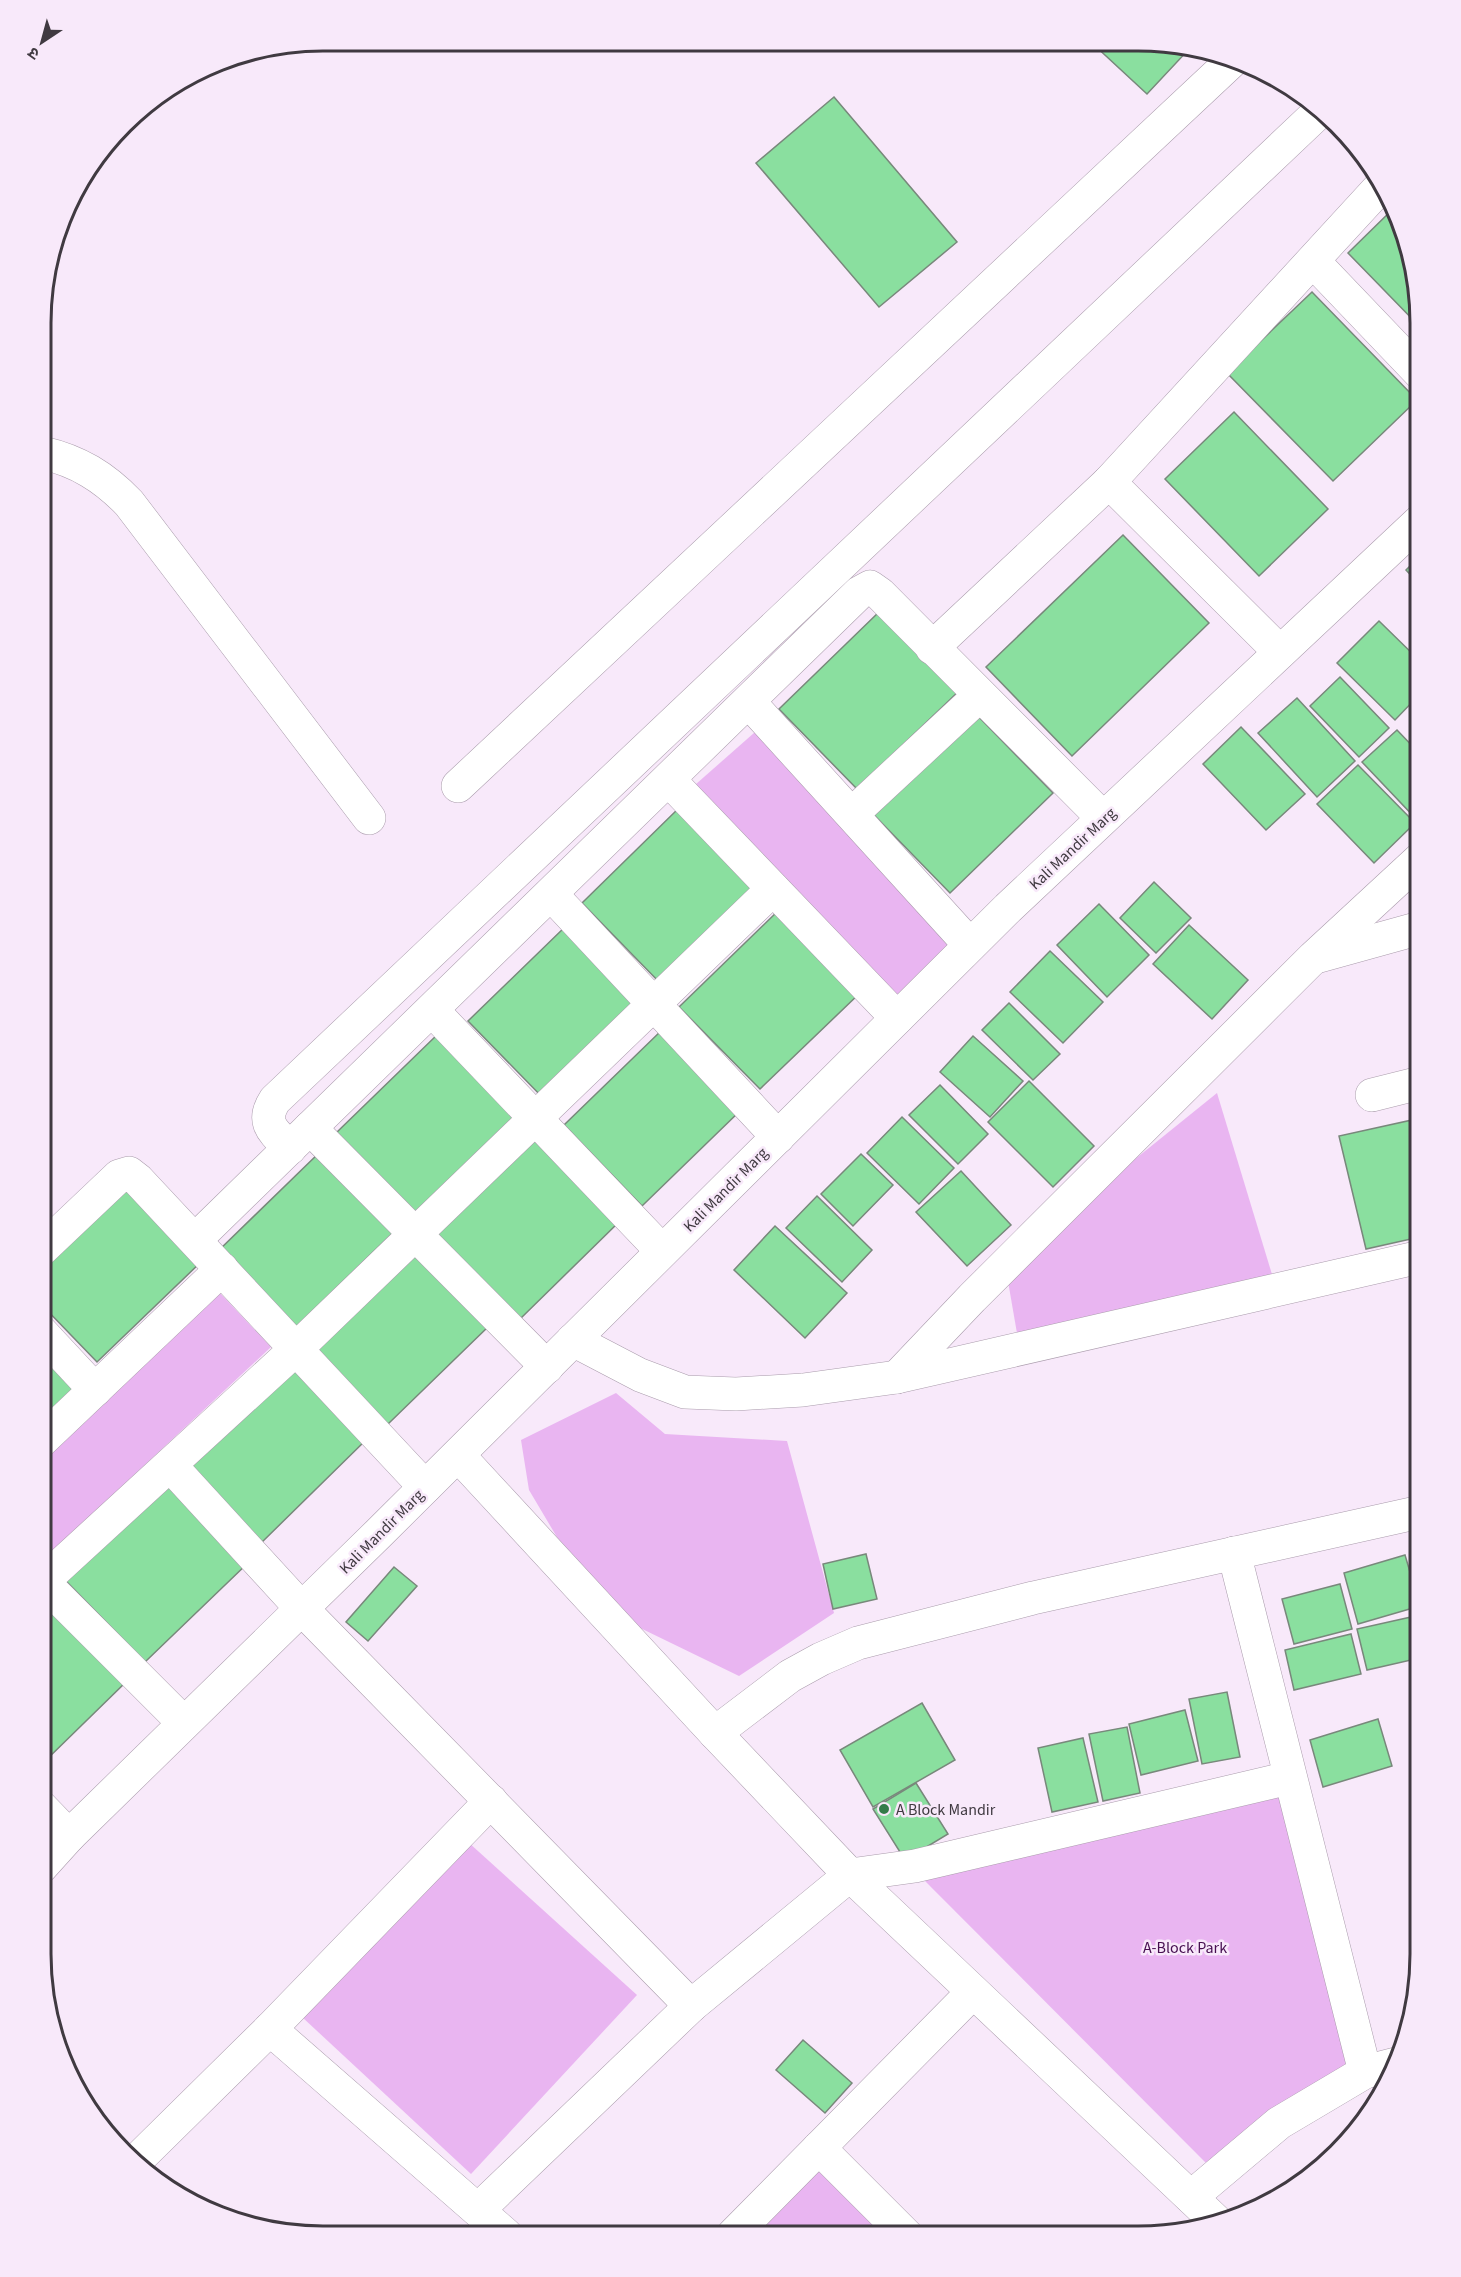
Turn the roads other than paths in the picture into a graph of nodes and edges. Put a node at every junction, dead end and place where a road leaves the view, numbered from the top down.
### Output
1 (1227, 65) edge
2 (1315, 116) edge
3 (1376, 191) edge
4 (1313, 261) junction
5 (1410, 362) edge
6 (51, 455) edge
7 (1109, 482) junction
8 (1410, 530) edge
9 (932, 648) junction
10 (1280, 652) junction
11 (980, 695) junction
12 (749, 702) junction
13 (669, 780) junction
14 (458, 786) dead end
15 (852, 814) junction
16 (369, 818) dead end
17 (1103, 818) junction
18 (1410, 868) edge
19 (773, 889) junction
20 (551, 894) junction
21 (1410, 931) edge
22 (970, 945) junction
23 (1314, 957) junction
24 (654, 1004) junction
25 (432, 1010) junction
26 (897, 1018) junction
27 (1410, 1086) edge
28 (1372, 1095) dead end
29 (536, 1118) junction
30 (778, 1137) junction
31 (300, 1138) junction
32 (415, 1234) junction
33 (51, 1240) edge
34 (195, 1240) junction
35 (662, 1251) junction
36 (1410, 1259) edge
37 (222, 1269) junction
38 (573, 1340) junction
39 (51, 1343) edge
40 (296, 1349) junction
41 (547, 1367) junction
42 (897, 1377) junction
43 (95, 1390) junction
44 (51, 1432) edge
45 (458, 1455) junction
46 (170, 1465) junction
47 (425, 1487) junction
48 (1410, 1514) edge
49 (1234, 1553) junction
50 (51, 1574) edge
51 (51, 1591) edge
52 (302, 1609) junction
53 (184, 1723) junction
54 (715, 1733) junction
55 (1289, 1778) junction
56 (491, 1801) junction
57 (51, 1817) edge
58 (69, 1836) junction
59 (51, 1856) edge
60 (850, 1875) junction
61 (973, 1992) junction
62 (691, 2006) junction
63 (270, 2029) junction
64 (1385, 2067) edge
65 (1365, 2072) junction
66 (819, 2148) junction
67 (141, 2156) edge
68 (1191, 2197) junction
69 (478, 2210) junction
70 (1211, 2216) edge
71 (496, 2226) edge
72 (742, 2226) edge
73 (897, 2226) edge

1 - 14 street
2 - 31 street
3 - 4 street
4 - 5 street
4 - 7 street
6 - 16 street
7 - 9 street
7 - 10 street
8 - 10 street, Kali Mandir Marg
9 - 11 street
9 - 12 street
10 - 17 street, Kali Mandir Marg
11 - 15 street
11 - 17 street
12 - 13 street
12 - 15 street
13 - 19 street
13 - 20 street
15 - 22 street
17 - 22 street, Kali Mandir Marg
18 - 23 street
19 - 24 street
19 - 26 street
20 - 24 street
20 - 25 street
21 - 23 street
22 - 26 street, Kali Mandir Marg
23 - 42 street
24 - 29 street
24 - 30 street
25 - 29 street
25 - 31 street
26 - 30 street, Kali Mandir Marg
27 - 28 street
29 - 32 street
29 - 35 street
30 - 35 street, Kali Mandir Marg
31 - 32 street
31 - 34 street
32 - 40 street
32 - 41 street
33 - 34 street
34 - 37 street
35 - 38 street, Kali Mandir Marg
36 - 42 street
37 - 40 street
37 - 43 street
38 - 41 street, Kali Mandir Marg
38 - 42 street
39 - 43 street
40 - 46 street
40 - 47 street
41 - 45 street, Kali Mandir Marg
43 - 44 street
45 - 47 street, Kali Mandir Marg
45 - 54 street
46 - 50 street
46 - 52 street
47 - 52 street, Kali Mandir Marg
48 - 49 street
49 - 54 street
49 - 55 street
51 - 53 street
52 - 53 street, Kali Mandir Marg
52 - 56 street
53 - 58 street, Kali Mandir Marg
54 - 60 street
55 - 60 street
55 - 65 street
56 - 62 street
56 - 63 street
57 - 58 street
58 - 59 street, Kali Mandir Marg
60 - 61 street
60 - 62 street
61 - 66 street
61 - 68 street
62 - 69 street
63 - 67 street
63 - 69 street
64 - 65 street
65 - 68 street
66 - 72 street
66 - 73 street
68 - 70 street
69 - 71 street

